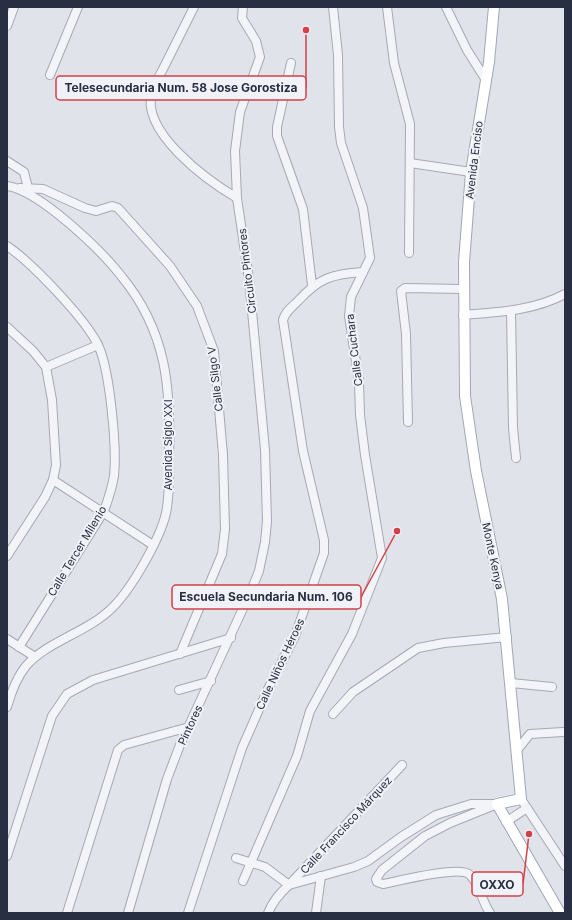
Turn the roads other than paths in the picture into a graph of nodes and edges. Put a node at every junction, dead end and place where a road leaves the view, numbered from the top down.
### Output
1 (14, 7) edge
2 (78, 7) edge
3 (194, 7) edge
4 (242, 7) edge
5 (333, 7) edge
6 (387, 7) edge
7 (446, 7) edge
8 (494, 7) edge
9 (7, 26) edge
10 (291, 63) dead end
11 (50, 75) dead end
12 (486, 80) junction
13 (7, 161) edge
14 (410, 163) junction
15 (471, 172) junction
16 (7, 186) edge
17 (17, 188) junction
18 (28, 188) junction
19 (237, 198) junction
20 (7, 246) edge
21 (409, 253) dead end
22 (363, 272) junction
23 (312, 285) junction
24 (463, 289) junction
25 (565, 294) edge
26 (511, 312) junction
27 (464, 315) junction
28 (7, 327) edge
29 (98, 345) junction
30 (46, 367) junction
31 (408, 422) dead end
32 (516, 458) dead end
33 (53, 480) junction
34 (104, 511) junction
35 (265, 542) joint
36 (153, 545) junction
37 (7, 556) edge
38 (506, 637) junction
39 (231, 638) junction
40 (7, 639) edge
41 (19, 647) junction
42 (180, 654) junction
43 (35, 657) junction
44 (211, 681) junction
45 (511, 683) junction
46 (552, 687) dead end
47 (179, 690) dead end
48 (7, 708) edge
49 (333, 714) dead end
50 (189, 727) junction
51 (563, 732) dead end
52 (517, 750) junction
53 (402, 765) dead end
54 (521, 799) junction
55 (497, 804) junction
56 (527, 808) junction
57 (506, 822) junction
58 (7, 856) edge
59 (236, 858) dead end
60 (253, 862) junction
61 (565, 866) edge
62 (321, 876) junction
63 (243, 881) dead end
64 (289, 885) junction
65 (67, 913) edge
66 (128, 913) edge
67 (188, 913) edge
68 (268, 913) edge
69 (316, 913) edge
70 (490, 913) edge
71 (560, 913) edge

1 - 9 street
2 - 11 street
3 - 19 street
4 - 19 street, Circuito Pintores
5 - 22 street, Calle Cuchara
6 - 14 street
7 - 12 street
8 - 12 main road, Avenida Enciso
10 - 23 street
12 - 15 main road, Avenida Enciso
13 - 18 street
14 - 15 street
14 - 21 street
15 - 24 main road, Avenida Enciso
16 - 17 street, Avenida Siglo XXI
17 - 18 street, Calle Silgo V
17 - 36 street, Avenida Siglo XXI
18 - 42 street, Calle Silgo V
19 - 35 street, Circuito Pintores
20 - 29 street, Calle Tercer Milenio
22 - 23 street
22 - 60 street, Calle Cuchara
23 - 67 street, Calle Niños Héroes
24 - 27 main road, Avenida Enciso
24 - 31 street
25 - 26 street
26 - 27 street
26 - 32 street
27 - 38 main road, Monte Kenya
28 - 30 street
29 - 30 street
29 - 34 street, Calle Tercer Milenio
30 - 33 street
33 - 34 street
33 - 37 street
34 - 36 street
34 - 41 street, Calle Tercer Milenio
35 - 39 street, Pintores
36 - 43 street, Avenida Siglo XXI
38 - 45 main road, Monte Kenya
38 - 49 street
39 - 42 street
39 - 44 street, Pintores
40 - 41 street
41 - 43 street
42 - 58 street
43 - 48 street, Avenida Siglo XXI
44 - 47 street
44 - 50 street, Pintores
45 - 46 street
45 - 52 main road, Monte Kenya
50 - 65 street
50 - 66 street, Pintores
51 - 52 street
52 - 54 main road, Monte Kenya
53 - 64 street, Calle Francisco Márquez
54 - 55 main road
54 - 56 street
55 - 57 main road
55 - 62 street
55 - 70 street
56 - 57 street
56 - 61 street
57 - 71 main road
59 - 60 street
60 - 63 street, Calle Cuchara
60 - 64 street
62 - 64 street
62 - 69 street
64 - 68 street, Calle Francisco Márquez

